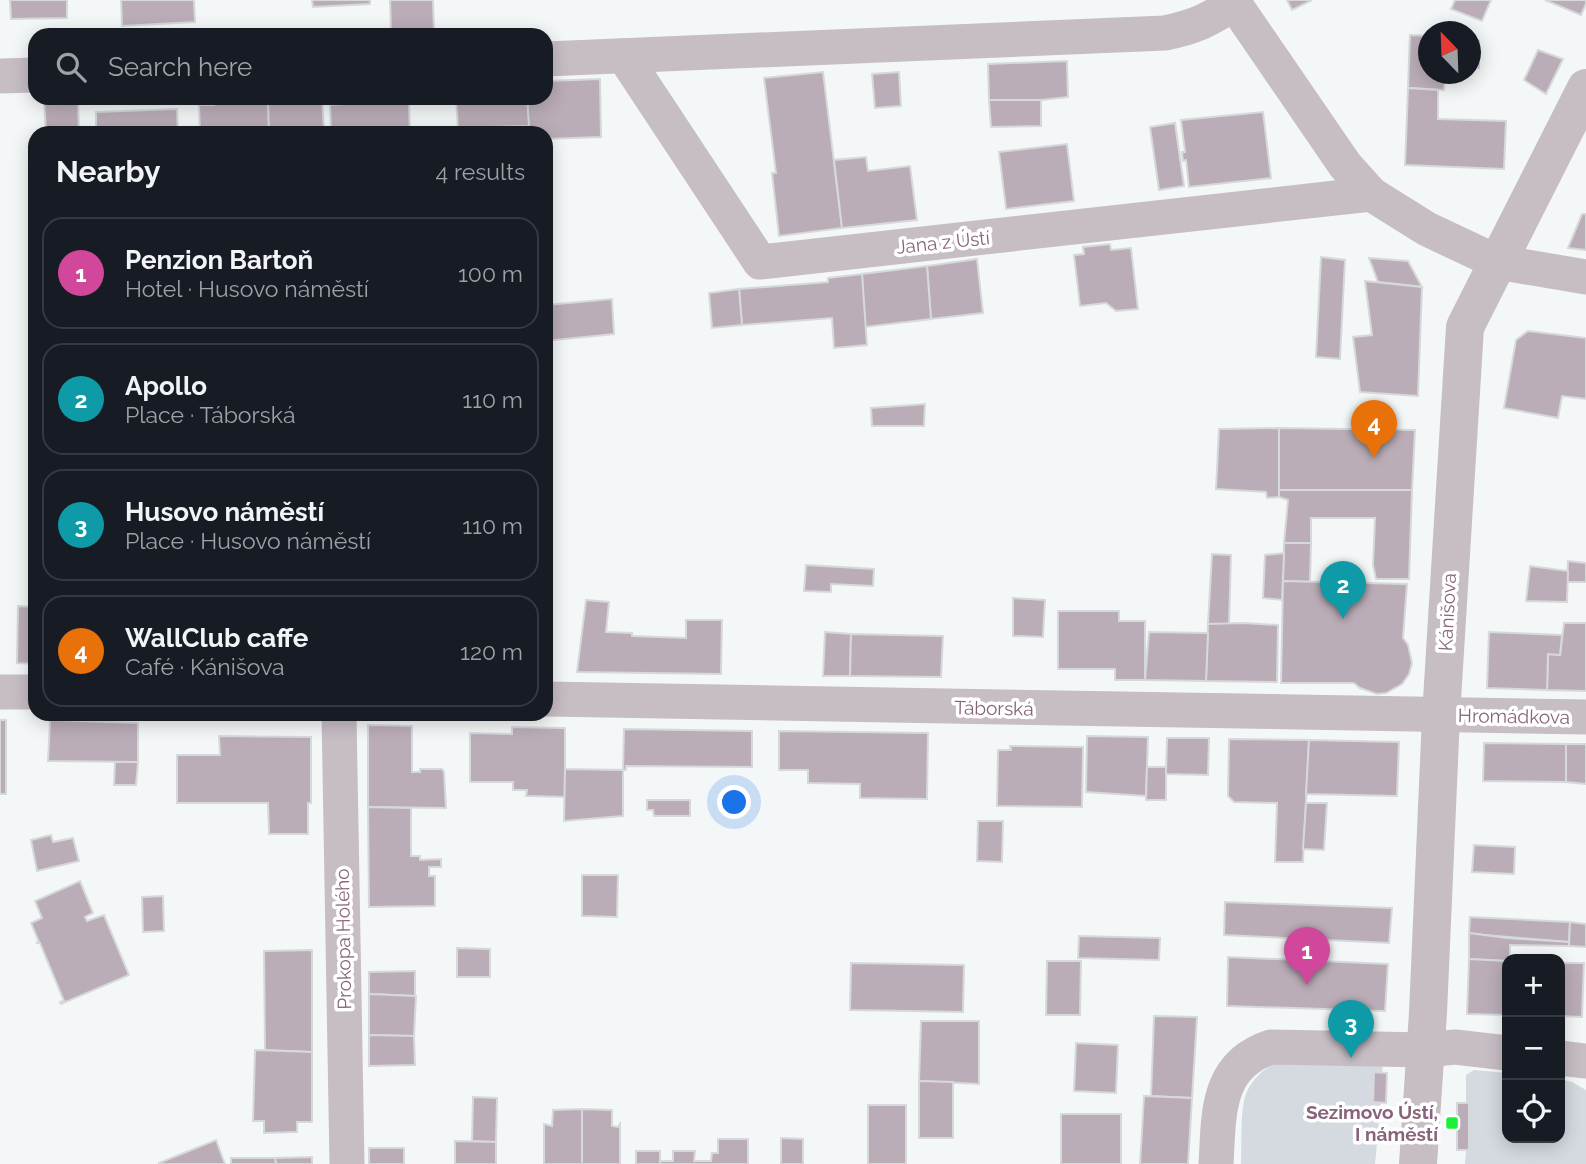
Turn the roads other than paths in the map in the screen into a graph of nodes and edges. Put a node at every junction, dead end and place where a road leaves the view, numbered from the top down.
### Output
1 (1233, 1) edge
2 (624, 56) junction
3 (553, 59) edge
4 (28, 75) edge
5 (0, 76) edge
6 (1586, 88) edge
7 (1371, 194) junction
8 (1497, 262) junction
9 (1586, 277) edge
10 (0, 692) edge
11 (28, 692) edge
12 (553, 699) edge
13 (1441, 716) junction
14 (1586, 718) edge
15 (339, 721) edge
16 (1426, 1050) junction
17 (1502, 1052) edge
18 (1565, 1059) edge
19 (1586, 1061) edge
20 (347, 1164) edge
21 (1216, 1164) edge
22 (1418, 1164) edge

1 - 2 street
1 - 7 street
2 - 3 street
2 - 7 street, Jana z Ústí
4 - 5 street
6 - 8 street, Kánišova
7 - 8 street
8 - 9 street
8 - 13 street, Kánišova
10 - 11 street
12 - 13 street, Táborská
13 - 14 street, Hromádkova
13 - 16 street, Kánišova
15 - 20 street, Prokopa Holého
16 - 17 street
16 - 21 street
16 - 22 street, Kánišova
18 - 19 street

